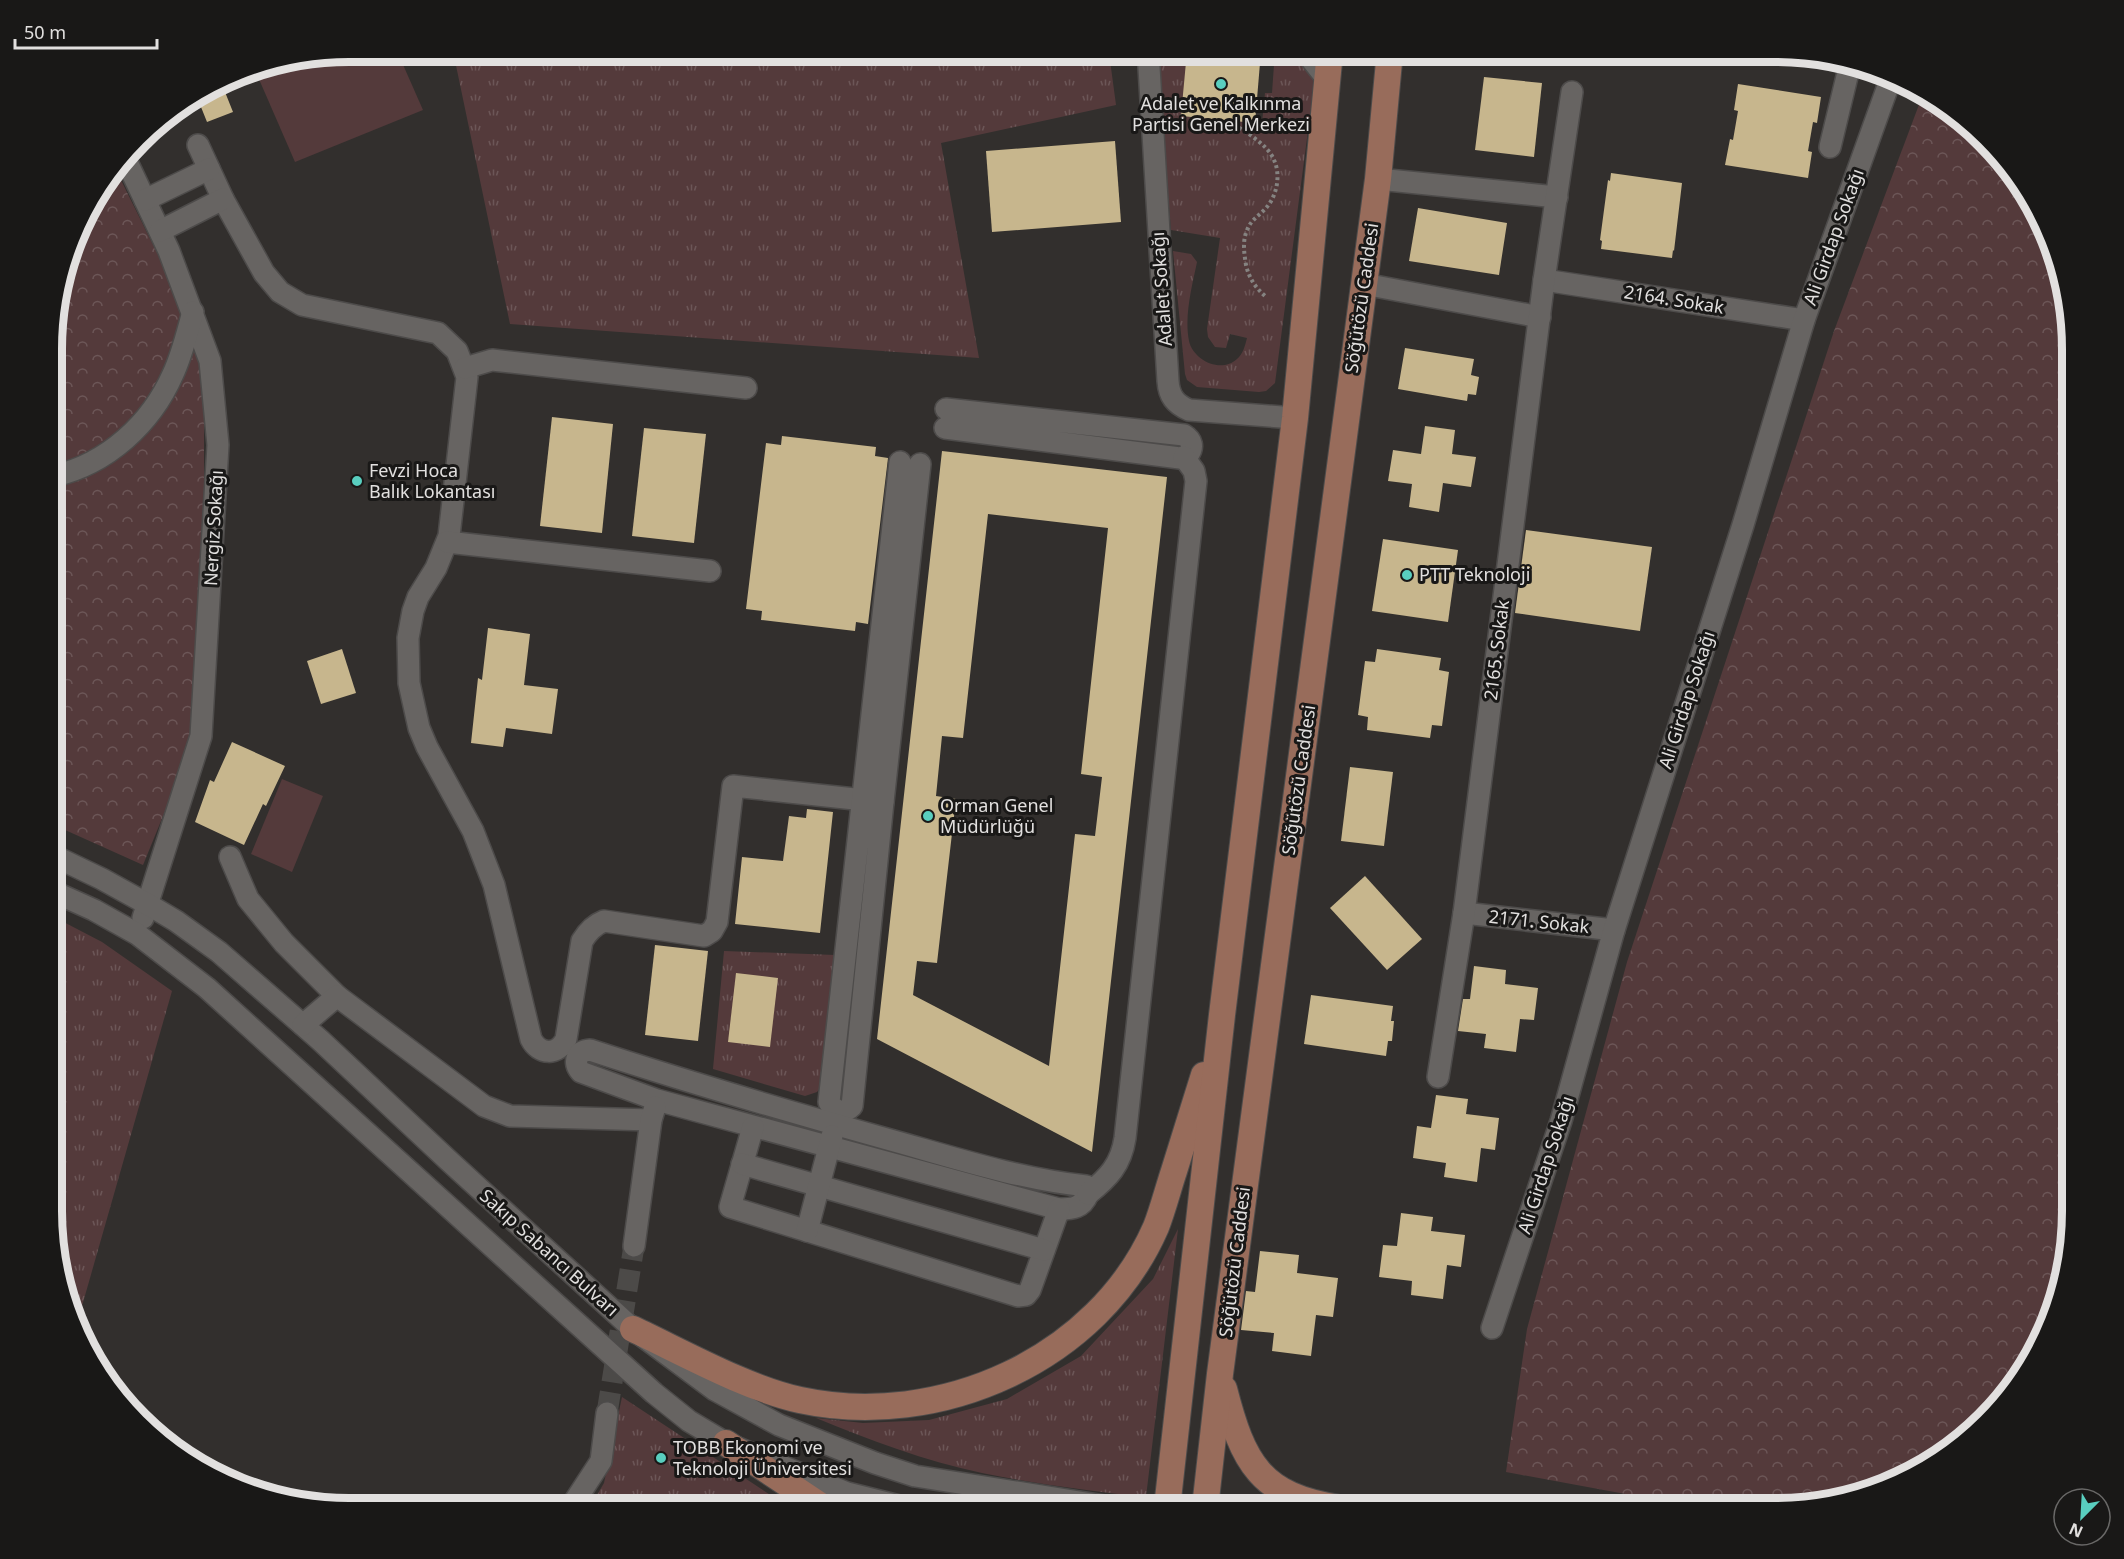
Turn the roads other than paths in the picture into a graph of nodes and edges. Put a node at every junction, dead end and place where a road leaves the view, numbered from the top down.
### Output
1 (1149, 62) edge
2 (1313, 62) edge
3 (1328, 62) edge
4 (1389, 62) edge
5 (1848, 71) edge
6 (1326, 79) junction
7 (1889, 85) edge
8 (1572, 92) dead end
9 (198, 145) dead end
10 (1830, 147) dead end
11 (128, 165) edge
12 (209, 169) junction
13 (1378, 179) junction
14 (1557, 197) junction
15 (223, 199) junction
16 (145, 200) junction
17 (160, 231) junction
18 (1544, 280) junction
19 (1364, 284) junction
20 (193, 312) junction
21 (1540, 317) junction
22 (1804, 320) junction
23 (465, 368) junction
24 (746, 388) dead end
25 (946, 418) dead end
26 (1295, 418) junction
27 (62, 474) edge
28 (447, 542) junction
29 (710, 571) dead end
30 (861, 799) junction
31 (883, 802) junction
32 (230, 857) dead end
33 (62, 860) edge
34 (62, 895) edge
35 (149, 905) junction
36 (1464, 913) junction
37 (1614, 930) junction
38 (137, 934) junction
39 (337, 996) junction
40 (1222, 1015) junction
41 (303, 1025) junction
42 (568, 1053) junction
43 (661, 1074) junction
44 (1438, 1077) dead end
45 (654, 1110) junction
46 (837, 1118) junction
47 (753, 1127) junction
48 (829, 1148) junction
49 (742, 1164) junction
50 (819, 1186) junction
51 (1088, 1194) junction
52 (1059, 1209) junction
53 (807, 1231) junction
54 (634, 1246) tunnel mouth
55 (1044, 1250) junction
56 (1492, 1328) dead end
57 (633, 1329) junction
58 (1220, 1374) junction
59 (607, 1413) tunnel mouth
60 (726, 1443) junction
61 (577, 1498) edge
62 (809, 1498) edge
63 (867, 1498) edge
64 (1052, 1498) edge
65 (1168, 1498) edge
66 (1206, 1498) edge
67 (1297, 1498) edge

1 - 26 street, Adalet Sokağı
2 - 6 street
3 - 6 main road
4 - 13 main road, Söğütözü Caddesi
5 - 10 street
6 - 26 main road
7 - 22 street, Ali Girdap Sokağı
8 - 14 street, 2165. Sokak
9 - 12 street
11 - 16 street, Nergiz Sokağı
12 - 15 street
12 - 16 street
13 - 14 street
13 - 19 main road, Söğütözü Caddesi
14 - 18 street, 2165. Sokak
15 - 17 street
15 - 23 street
16 - 17 street, Nergiz Sokağı
17 - 20 street, Nergiz Sokağı
18 - 21 street, 2165. Sokak
18 - 22 street, 2164. Sokak
19 - 21 street
19 - 58 main road, Söğütözü Caddesi
20 - 27 street
20 - 35 street, Nergiz Sokağı
21 - 36 street, 2165. Sokak
22 - 37 street, Ali Girdap Sokağı
23 - 24 street
23 - 28 street
25 - 51 street
26 - 40 main road
28 - 29 street
28 - 42 street
30 - 31 street
30 - 31 street
30 - 42 street
30 - 46 street
31 - 46 street
32 - 39 street
33 - 35 street, Sakıp Sabancı Bulvarı
34 - 38 street, Sakıp Sabancı Bulvarı
35 - 38 street, Nergiz Sokağı
35 - 41 street, Sakıp Sabancı Bulvarı
36 - 37 street, 2171. Sokak
36 - 44 street, 2165. Sokak
37 - 56 street, Ali Girdap Sokağı
38 - 60 street, Sakıp Sabancı Bulvarı
39 - 41 street
39 - 45 street
40 - 57 main road
40 - 65 main road
41 - 57 street, Sakıp Sabancı Bulvarı
42 - 43 street
42 - 45 street
43 - 45 street
43 - 46 street
45 - 47 street
45 - 54 street
46 - 48 street
46 - 51 street
47 - 48 street
47 - 49 street
48 - 50 street
48 - 52 street
49 - 50 street
49 - 53 street
50 - 53 street
50 - 55 street
51 - 52 street
52 - 55 street
53 - 55 street
57 - 64 street, Sakıp Sabancı Bulvarı
58 - 66 main road, Söğütözü Caddesi
58 - 67 main road
59 - 61 street
60 - 62 main road
60 - 63 street, Sakıp Sabancı Bulvarı

